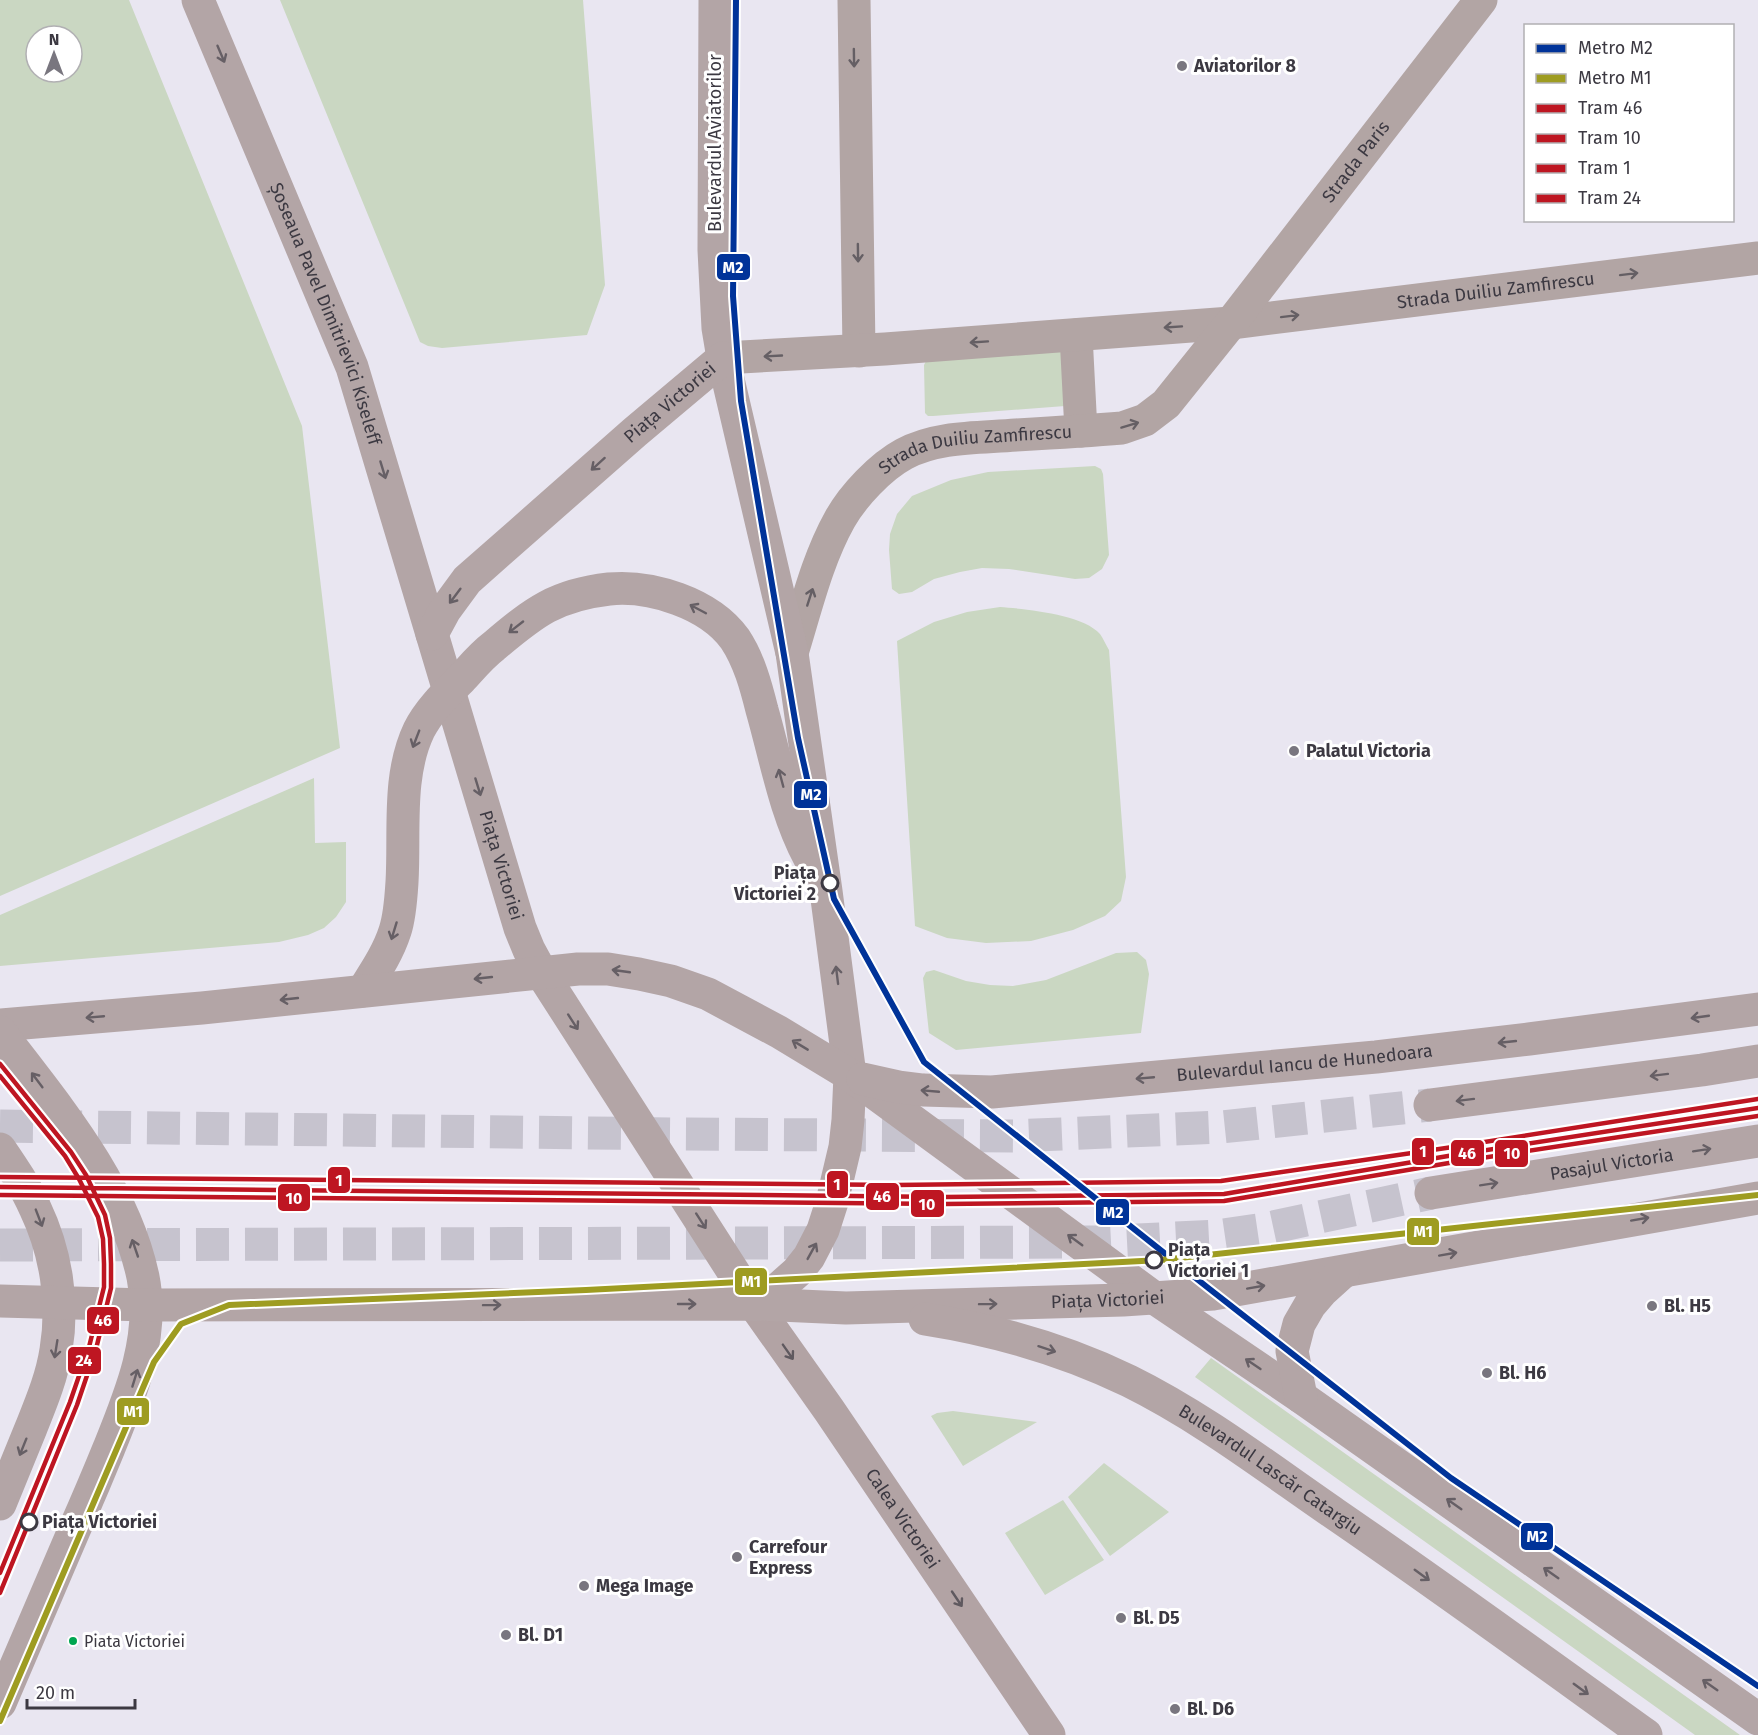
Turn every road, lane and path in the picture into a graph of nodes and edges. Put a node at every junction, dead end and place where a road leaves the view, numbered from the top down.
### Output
1 (198, 0) edge
2 (715, 0) edge
3 (854, 0) edge
4 (1481, 0) edge
5 (1758, 258) edge
6 (1232, 323) junction
7 (1076, 335) junction
8 (859, 351) junction
9 (723, 358) junction
10 (1081, 431) junction
11 (432, 634) junction
12 (792, 653) junction
13 (449, 691) junction
14 (826, 891) junction
15 (541, 972) junction
16 (363, 991) junction
17 (1758, 1009) edge
18 (0, 1025) edge
19 (0, 1032) edge
20 (1758, 1061) edge
21 (850, 1075) junction
22 (1430, 1105) tunnel mouth
23 (1758, 1141) edge
24 (0, 1149) edge
25 (1431, 1193) tunnel mouth
26 (1758, 1198) edge
27 (1343, 1272) junction
28 (1156, 1299) junction
29 (0, 1301) edge
30 (59, 1303) junction
31 (754, 1304) junction
32 (147, 1305) junction
33 (846, 1308) junction
34 (1301, 1397) junction
35 (0, 1504) edge
36 (0, 1703) edge
37 (1758, 1719) edge
38 (1049, 1735) edge
39 (1646, 1735) edge

1 -> 11 main road, Șoseaua Pavel Dimitrievici Kiseleff
2 - 9 main road, Bulevardul Aviatorilor
3 -> 8 street
4 - 6 street, Strada Paris
6 -> 5 street, Strada Duiliu Zamfirescu
6 -> 7 street, Strada Duiliu Zamfirescu
10 -> 6 street, Strada Duiliu Zamfirescu
7 -> 8 street, Strada Duiliu Zamfirescu
7 - 10 street
8 -> 9 street, Strada Duiliu Zamfirescu
9 -> 11 main road, Piața Victoriei
9 - 12 main road, Piața Victoriei
12 -> 10 street, Strada Duiliu Zamfirescu
11 - 13 main road, Piața Victoriei
12 - 14 main road, Piața Victoriei
14 -> 13 main road
13 -> 15 main road, Piața Victoriei
13 -> 16 main road
21 -> 14 main road, Piața Victoriei
15 -> 16 main road, Piața Victoriei
21 -> 15 main road, Piața Victoriei
15 -> 31 main road, Piața Victoriei
16 -> 18 main road, Piața Victoriei
17 -> 21 main road, Bulevardul Iancu de Hunedoara
32 -> 19 main road
20 -> 22 main road
28 -> 21 main road, Piața Victoriei
31 -> 21 main road, Piața Victoriei
25 -> 23 main road, Pasajul Victoria
24 -> 30 main road
27 -> 26 main road
28 -> 27 main road
27 - 34 main road
33 -> 28 main road, Piața Victoriei
34 -> 28 main road
29 - 30 main road, Piața Victoriei
30 - 32 main road, Piața Victoriei
30 -> 35 main road
32 -> 31 main road, Piața Victoriei
31 - 33 main road, Piața Victoriei
31 -> 38 main road, Calea Victoriei
36 -> 32 main road
33 -> 39 main road, Bulevardul Lascăr Catargiu
37 -> 34 main road

